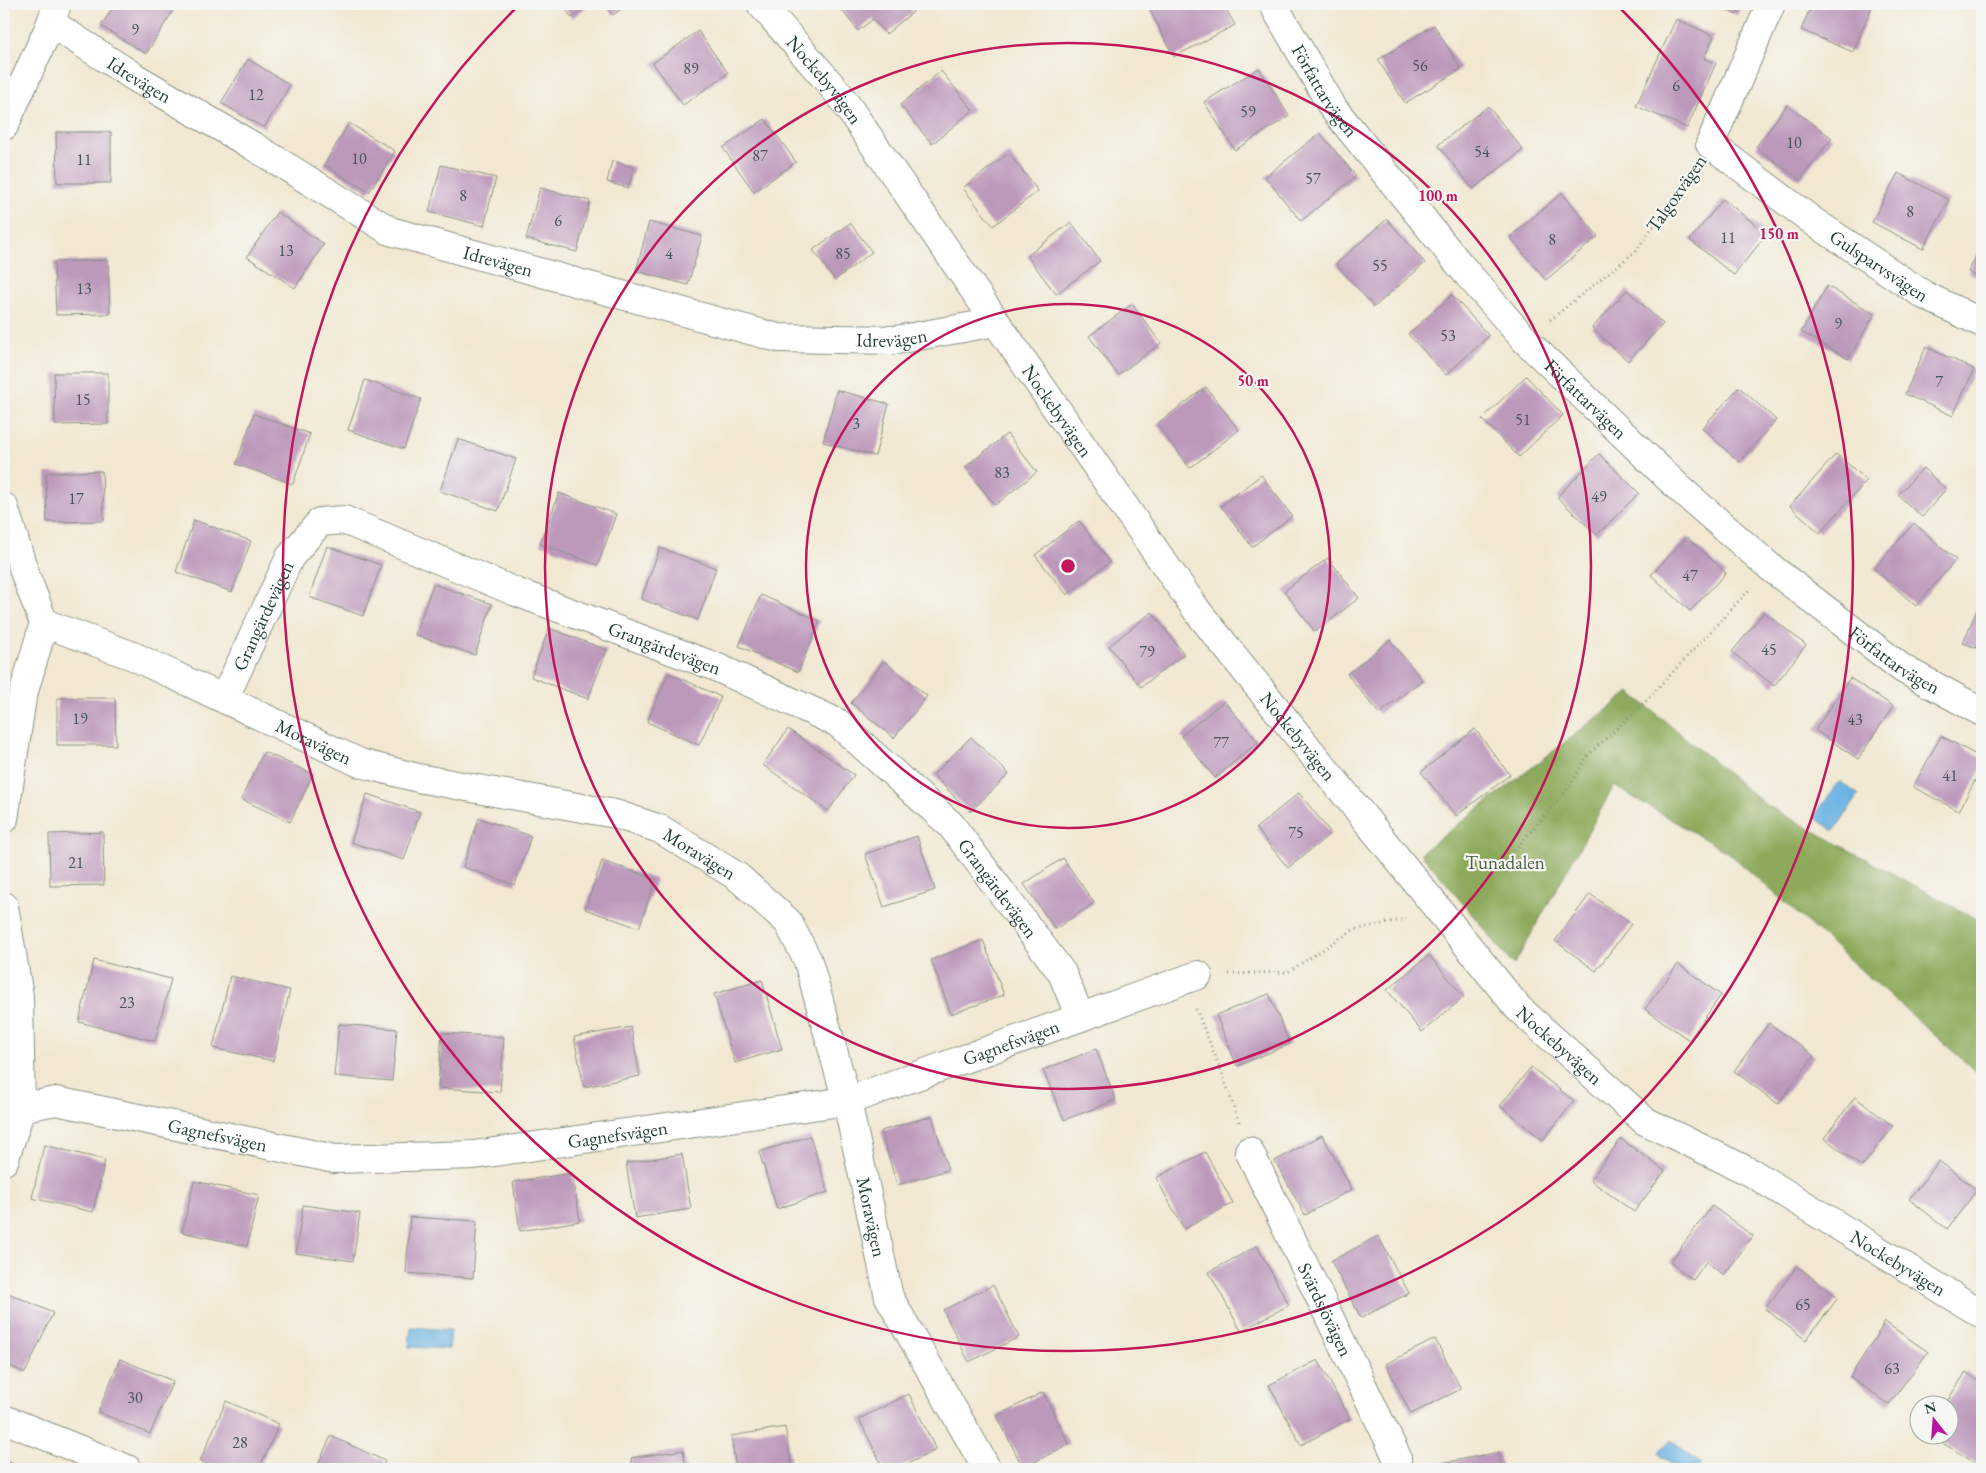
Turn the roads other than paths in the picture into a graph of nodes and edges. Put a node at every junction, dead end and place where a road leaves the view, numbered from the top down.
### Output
1 (761, 4) edge
2 (1273, 4) edge
3 (1771, 4) edge
4 (54, 13) edge
5 (4, 126) edge
6 (1710, 144) joint
7 (996, 322) junction
8 (1982, 323) edge
9 (4, 507) edge
10 (44, 623) junction
11 (224, 699) junction
12 (1982, 712) edge
13 (4, 819) edge
14 (4, 906) edge
15 (1198, 975) road end
16 (1080, 1017) junction
17 (847, 1101) junction
18 (12, 1110) edge
19 (1249, 1151) road end
20 (4, 1161) edge
21 (1982, 1314) edge
22 (4, 1419) edge
23 (127, 1469) edge
24 (987, 1469) edge
25 (1397, 1469) edge

1 - 7 street, Nockebyvägen
2 - 12 street, Författarvägen
3 - 6 street, Talgoxvägen
4 - 5 street
4 - 7 street, Idrevägen
6 - 8 street, Gulsparvsvägen
7 - 21 street, Nockebyvägen
9 - 10 street
10 - 11 street, Moravägen
10 - 13 street
11 - 16 street, Grangärdevägen
11 - 17 street, Moravägen
14 - 18 street
15 - 16 street, Gagnefsvägen
16 - 17 street, Gagnefsvägen
17 - 18 street, Gagnefsvägen
17 - 24 street, Moravägen
18 - 20 street
19 - 25 street, Svärdsjövägen
22 - 23 street

